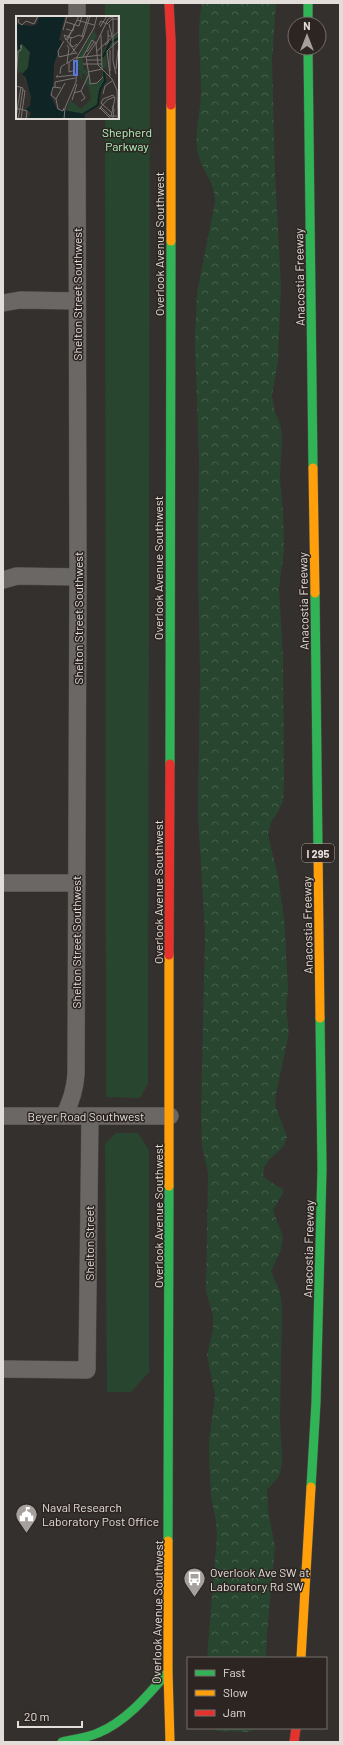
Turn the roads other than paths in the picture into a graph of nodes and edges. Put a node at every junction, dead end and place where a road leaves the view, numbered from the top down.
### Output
1 (77, 3) edge
2 (169, 3) edge
3 (175, 3) edge
4 (308, 3) edge
5 (77, 16) edge
6 (308, 16) edge
7 (171, 41) junction
8 (308, 56) edge
9 (77, 119) edge
10 (77, 301) junction
11 (3, 303) edge
12 (78, 577) junction
13 (3, 580) edge
14 (3, 883) edge
15 (77, 883) junction
16 (3, 1116) edge
17 (64, 1116) junction
18 (90, 1116) junction
19 (170, 1116) junction
20 (3, 1370) edge
21 (301, 1657) edge
22 (168, 1672) junction
23 (296, 1729) edge
24 (62, 1742) edge
25 (170, 1742) edge
26 (294, 1742) edge

1 - 5 street
2 - 7 main road, Overlook Avenue Southwest
3 - 7 main road, Overlook Avenue Southwest
4 - 6 main road
7 - 19 main road, Overlook Avenue Southwest
8 - 21 main road, Anacostia Freeway / I 295
9 - 10 street, Shelton Street Southwest
10 - 11 street
10 - 12 street, Shelton Street Southwest
12 - 13 street
12 - 15 street, Shelton Street Southwest
14 - 15 street
15 - 17 street, Shelton Street Southwest
16 - 17 street, Beyer Road Southwest
17 - 18 street, Beyer Road Southwest
18 - 19 street, Beyer Road Southwest
18 - 20 street, Shelton Street
19 - 22 main road, Overlook Avenue Southwest
22 - 24 main road
22 - 25 main road, Overlook Avenue Southwest
23 - 26 main road

